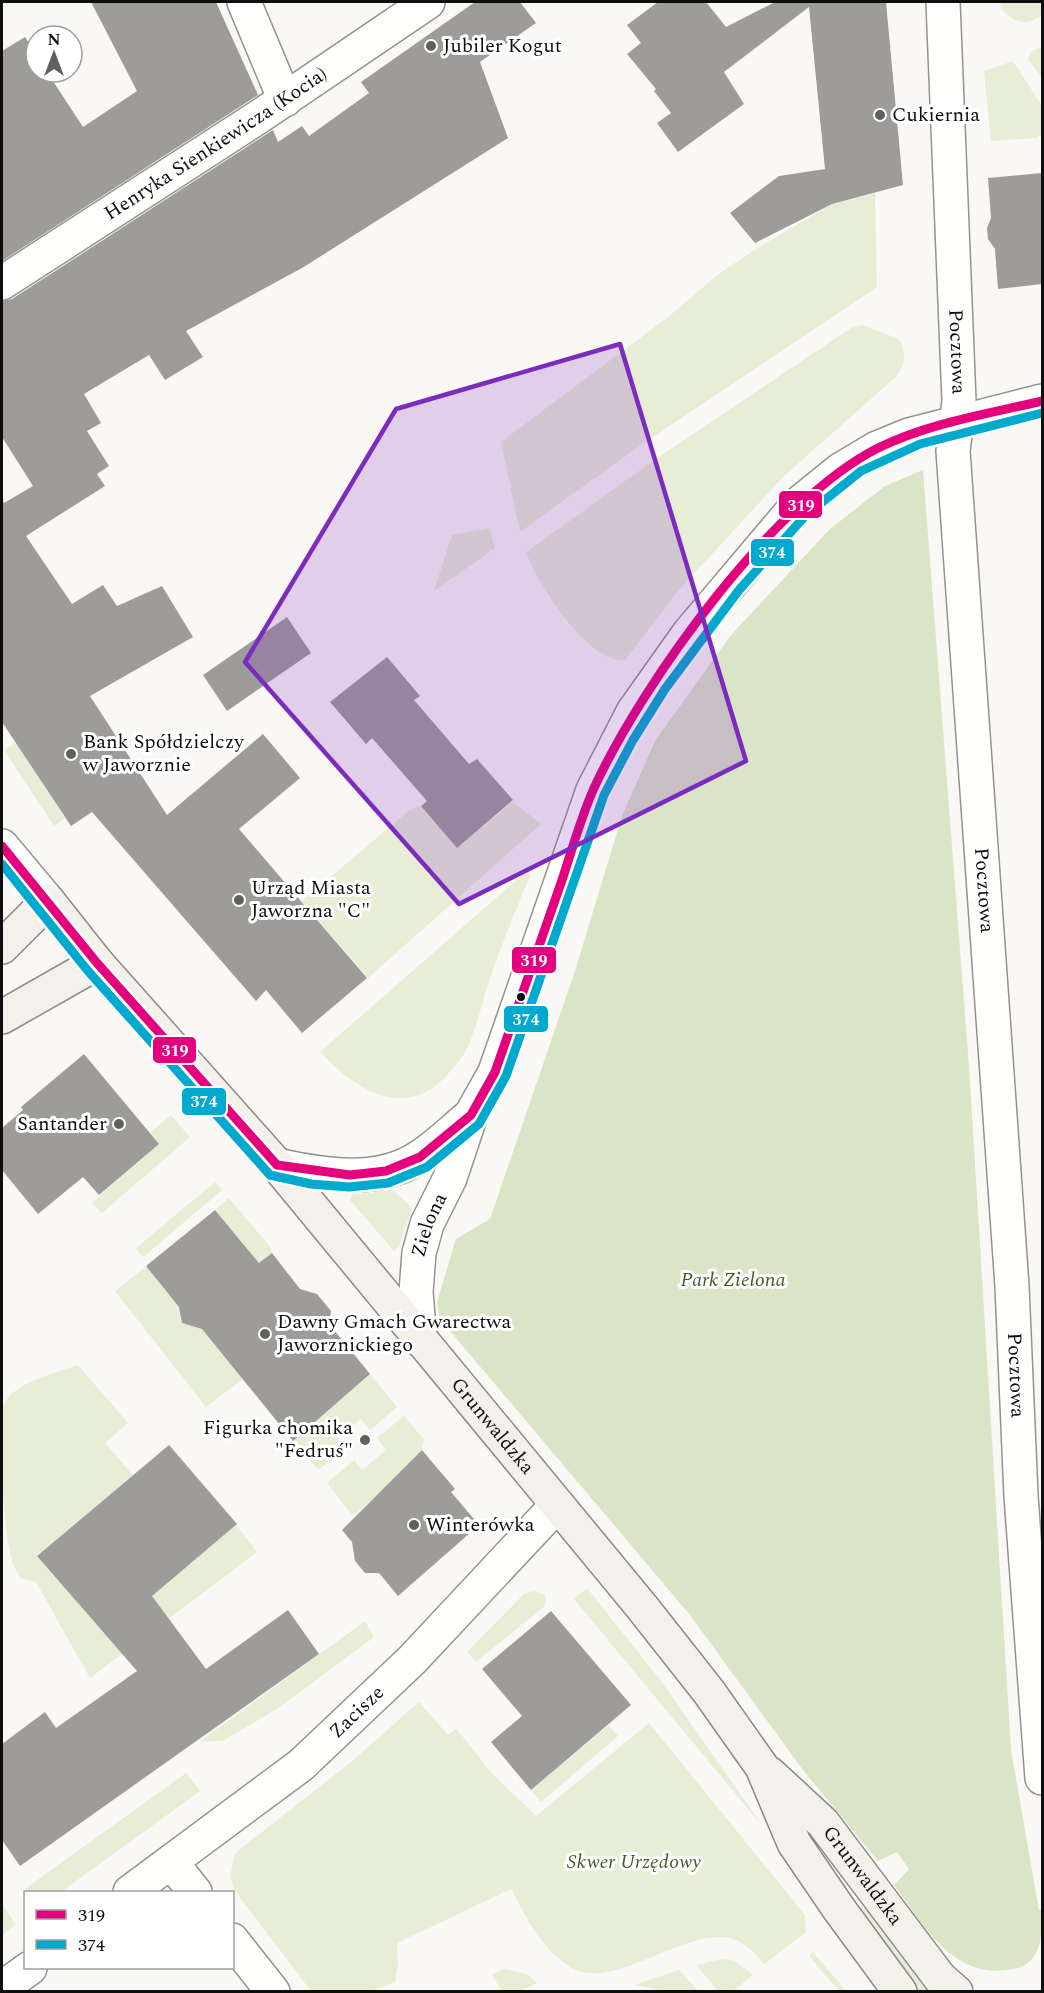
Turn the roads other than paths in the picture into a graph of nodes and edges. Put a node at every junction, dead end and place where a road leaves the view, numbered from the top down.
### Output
1 (244, 2) edge
2 (428, 2) edge
3 (943, 2) edge
4 (285, 100) junction
5 (2, 283) edge
6 (1042, 401) edge
7 (958, 412) junction
8 (2, 846) edge
9 (48, 901) junction
10 (2, 947) edge
11 (98, 963) junction
12 (2, 1017) edge
13 (471, 1115) junction
14 (277, 1165) junction
15 (420, 1340) junction
16 (557, 1505) junction
17 (762, 1767) junction
18 (1042, 1778) edge
19 (171, 1862) junction
20 (133, 1891) edge
21 (193, 1891) edge
22 (234, 1943) edge
23 (29, 1969) edge
24 (2, 1989) edge
25 (273, 1992) edge
26 (900, 1992) edge
27 (956, 1992) edge

1 - 4 street
2 - 4 street, Henryka Sienkiewicza (Kocia)
3 - 7 street, Pocztowa
4 - 5 street, Henryka Sienkiewicza (Kocia)
6 - 7 street, Zielona
7 - 13 street, Zielona
7 - 18 street, Pocztowa
8 - 9 street, Grunwaldzka
9 - 10 street
9 - 11 street, Grunwaldzka
11 - 12 street
11 - 14 street, Grunwaldzka
13 - 14 street, Zielona
13 - 15 street, Zielona
14 - 15 street, Grunwaldzka
15 - 16 street, Grunwaldzka
16 - 17 street, Grunwaldzka
16 - 19 street, Zacisze
17 - 26 street, Grunwaldzka
17 - 27 street, Grunwaldzka
19 - 20 street, Zacisze
19 - 21 street
22 - 25 street
23 - 24 street

